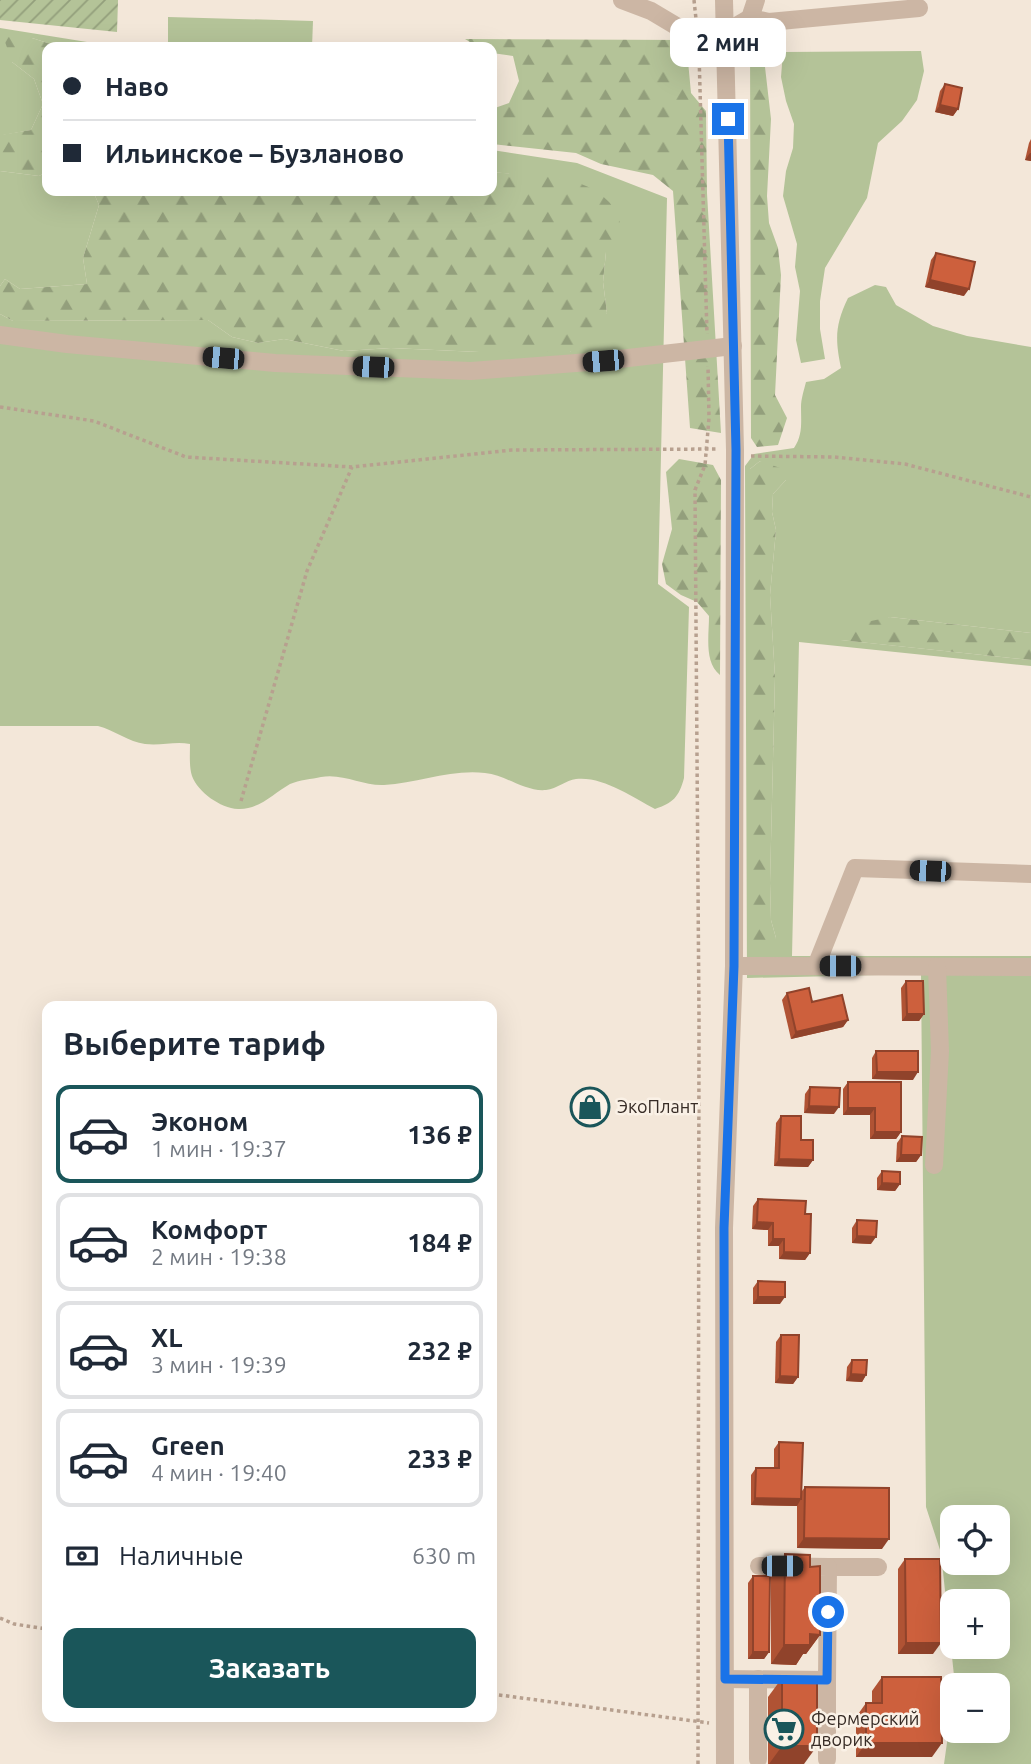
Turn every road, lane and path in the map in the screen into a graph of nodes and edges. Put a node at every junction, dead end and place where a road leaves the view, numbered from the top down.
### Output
1 (622, 0) edge
2 (694, 0) edge
3 (724, 0) edge
4 (756, 0) edge
5 (919, 8) dead end
6 (750, 18) junction
7 (726, 36) junction
8 (698, 39) junction
9 (0, 335) edge
10 (733, 346) junction
11 (707, 349) junction
12 (0, 407) edge
13 (706, 448) junction
14 (735, 453) junction
15 (352, 467) junction
16 (1031, 497) edge
17 (241, 801) dead end
18 (1031, 874) edge
19 (734, 966) junction
20 (816, 966) junction
21 (937, 967) junction
22 (1031, 967) edge
23 (934, 1165) dead end
24 (759, 1566) dead end
25 (828, 1567) junction
26 (878, 1567) dead end
27 (0, 1618) edge
28 (42, 1628) edge
29 (725, 1679) junction
30 (758, 1679) junction
31 (827, 1680) junction
32 (497, 1695) edge
33 (698, 1723) junction
34 (725, 1724) junction
35 (758, 1759) dead end
36 (827, 1759) dead end
37 (698, 1764) edge
38 (725, 1764) edge

1 - 8 street
2 - 8 path
3 - 7 street
4 - 6 street
5 - 6 street
6 - 7 street
7 - 8 street
7 - 10 street
8 - 11 path
9 - 11 street
10 - 11 street
10 - 14 street
11 - 13 path
12 - 15 path
13 - 14 path
13 - 15 path
13 - 33 path
14 - 16 path
14 - 19 street
15 - 17 path
18 - 20 street
19 - 20 street
19 - 29 street
20 - 21 street
21 - 22 street
21 - 23 street
24 - 25 street
25 - 26 street
25 - 31 street
27 - 28 path
29 - 30 street
29 - 34 street
30 - 31 street
30 - 35 street
31 - 36 street
32 - 33 path
33 - 34 path
33 - 37 path
34 - 38 street

